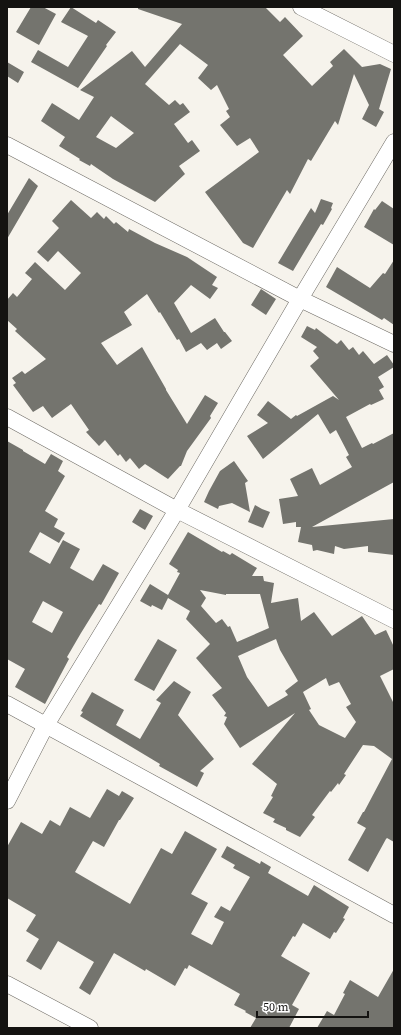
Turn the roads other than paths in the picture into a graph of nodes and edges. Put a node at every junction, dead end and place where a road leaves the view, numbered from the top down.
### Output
1 (300, 7) edge
2 (394, 54) edge
3 (394, 142) edge
4 (7, 145) edge
5 (300, 299) junction
6 (394, 344) edge
7 (7, 417) edge
8 (177, 510) junction
9 (394, 620) edge
10 (7, 704) edge
11 (46, 725) junction
12 (7, 801) edge
13 (394, 915) edge
14 (7, 984) edge
15 (90, 1028) edge

1 - 2 street
3 - 5 street
4 - 5 street
5 - 6 street
5 - 8 street
7 - 8 street
8 - 9 street
8 - 11 street
10 - 11 street
11 - 12 street
11 - 13 street
14 - 15 street

